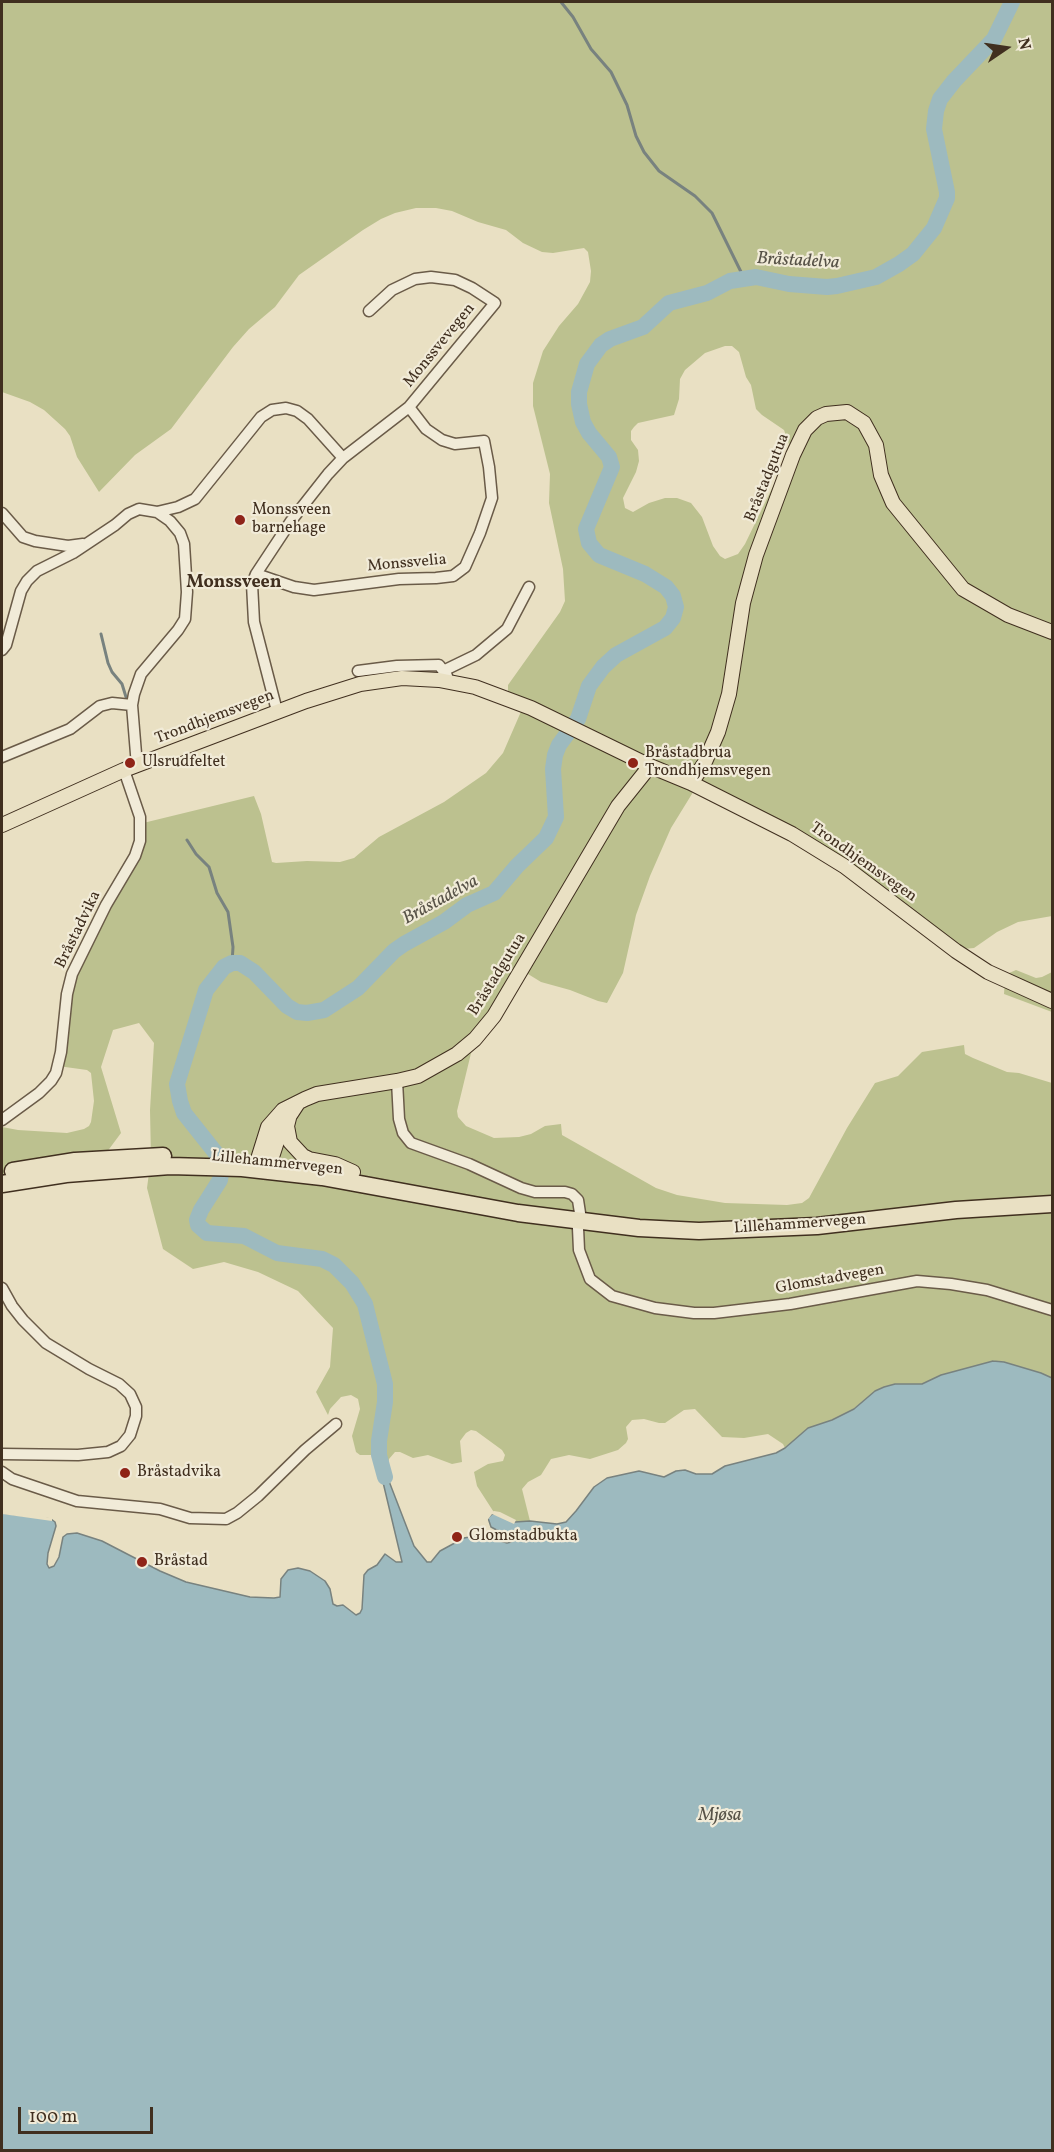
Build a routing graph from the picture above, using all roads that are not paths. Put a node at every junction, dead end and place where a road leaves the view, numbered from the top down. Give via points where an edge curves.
1 (369, 310) dead end
2 (409, 407) junction
3 (484, 441) joint
4 (343, 459) junction
5 (157, 512) junction
6 (2, 513) edge
7 (86, 544) junction
8 (256, 574) junction
9 (529, 587) dead end
10 (1053, 632) edge
11 (2, 650) edge
12 (358, 671) dead end
13 (447, 676) junction
14 (132, 705) junction
15 (277, 711) junction
16 (2, 757) edge
17 (650, 766) junction
18 (131, 768) junction
19 (691, 783) junction
20 (2, 825) edge
21 (1053, 1001) edge
22 (397, 1081) junction
23 (298, 1102) junction
24 (288, 1118) junction
25 (2, 1120) edge
26 (170, 1161) junction
27 (256, 1163) junction
28 (353, 1172) junction
29 (2, 1173) edge
30 (2, 1184) edge
31 (1053, 1204) edge
32 (580, 1213) dead end
33 (548, 1216) junction
34 (578, 1228) dead end
35 (2, 1288) edge
36 (1053, 1310) edge
37 (336, 1424) dead end
38 (2, 1455) edge
39 (2, 1472) edge

1 - 2 street, Monssvevegen via 392,290 415,279 431,277 455,280 495,303
2 - 3 street, Monssvevegen via 426,429 442,440 455,444
2 - 4 street, Monssvevegen
3 - 8 street, Monssvelia via 492,498 465,567 453,576 314,590
4 - 5 street via 308,418 286,408 272,410 261,417 195,499
4 - 8 street, Monssvevegen via 291,521
5 - 7 street via 139,509
5 - 14 street via 170,521 184,544 185,619 141,674
6 - 7 street via 23,537 68,546
7 - 11 street via 27,581
8 - 15 street, Monssvevegen via 252,584 254,622
9 - 13 street via 507,629
10 - 19 main road, Bråstadgutua via 1008,615 963,589 893,503 880,475 876,445 864,423 847,412 826,414 804,430 759,544 743,603 729,694 718,732
12 - 13 street, Trondhjemsvegen via 439,665
13 - 15 main road, Trondhjemsvegen via 360,684
13 - 17 main road, Trondhjemsvegen via 531,708
14 - 16 street via 100,706 70,729
14 - 18 street, Bråstadvika
15 - 18 main road, Trondhjemsvegen
17 - 19 main road, Trondhjemsvegen
17 - 22 main road, Bråstadgutua via 612,815 494,1016 457,1054 418,1076
18 - 20 main road, Trondhjemsvegen
18 - 25 street, Bråstadvika via 140,817 138,849 72,974 56,1073 39,1092
19 - 21 main road, Trondhjemsvegen via 815,847 988,972
22 - 23 main road, Bråstadgutua via 325,1092
22 - 32 street via 399,1119 411,1143 521,1188 572,1194 578,1200
23 - 24 main road
23 - 27 main road, Bråstadgutua via 283,1110 268,1127
24 - 27 main road
24 - 28 main road via 290,1142 303,1156
26 - 27 highway, Lillehammervegen
26 - 29 highway, Lillehammervegen via 85,1160
26 - 30 highway, Lillehammervegen
27 - 28 highway, Lillehammervegen
27 - 33 highway, Lillehammervegen
28 - 33 highway, Lillehammervegen via 518,1206
31 - 33 highway, Lillehammervegen via 739,1230 661,1230
34 - 36 street, Glomstadvegen via 579,1250 590,1279 612,1296 656,1308 714,1313 917,1281 987,1290
35 - 38 street via 23,1320 46,1342 119,1384 136,1407 130,1435 121,1446 108,1452
37 - 39 street via 251,1502 226,1519 190,1518 160,1509 84,1502 12,1479

